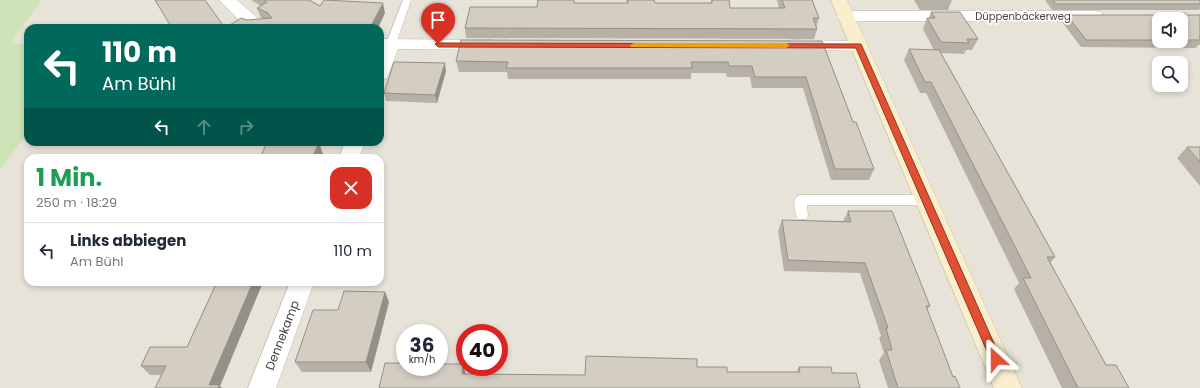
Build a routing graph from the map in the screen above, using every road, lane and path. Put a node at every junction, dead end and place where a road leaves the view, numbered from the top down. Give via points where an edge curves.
1 (227, 0) edge
2 (407, 0) edge
3 (842, 8) edge
4 (1112, 16) edge
5 (256, 24) edge
6 (386, 44) edge
7 (509, 45) edge
8 (776, 45) edge
9 (858, 46) junction
10 (384, 54) edge
11 (926, 200) junction
12 (802, 216) dead end
13 (300, 286) edge
14 (262, 388) edge
15 (1008, 388) edge

1 - 5 street
2 - 6 lane
3 - 4 street, Düppenbäckerweg
3 - 9 street
6 - 7 street
6 - 10 street
8 - 9 street
9 - 11 street
11 - 12 lane via 800,200
11 - 15 street
13 - 14 street, Dennekamp

